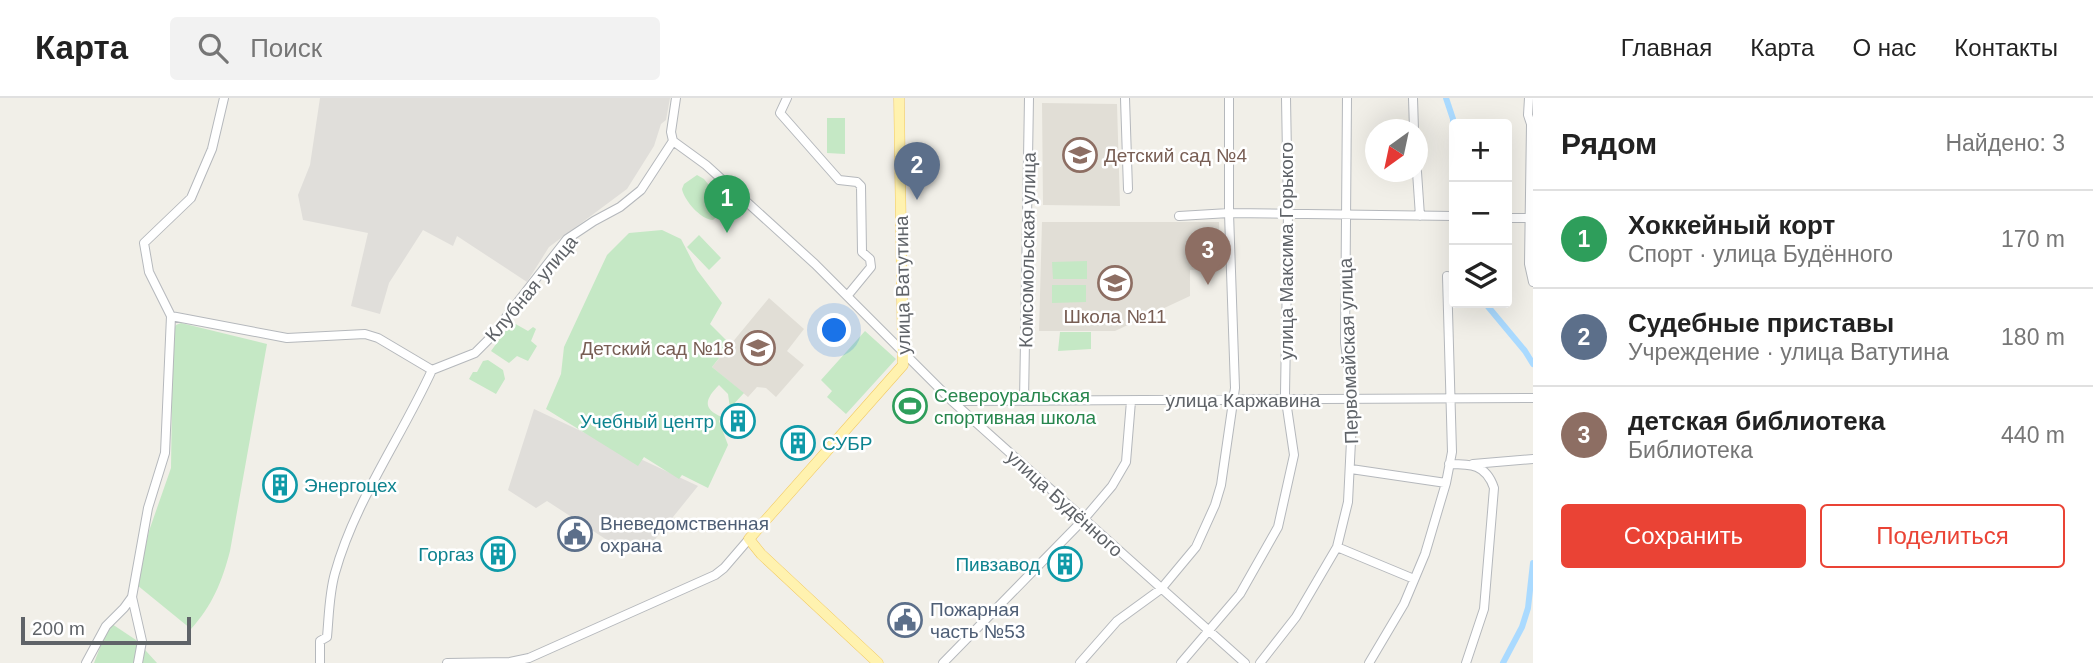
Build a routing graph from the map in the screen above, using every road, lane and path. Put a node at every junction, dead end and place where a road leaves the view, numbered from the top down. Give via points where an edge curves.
1 (223, 98) edge
2 (676, 98) edge
3 (787, 98) edge
4 (899, 98) edge
5 (1029, 98) edge
6 (1125, 98) edge
7 (1229, 98) edge
8 (1286, 98) edge
9 (1347, 98) edge
10 (1413, 98) edge
11 (1529, 98) edge
12 (1414, 119) edge
13 (673, 141) junction
14 (1418, 182) edge
15 (1128, 189) dead end
16 (1229, 213) junction
17 (1288, 213) junction
18 (1345, 215) junction
19 (1179, 216) dead end
20 (1422, 216) junction
21 (1449, 216) edge
22 (1512, 218) edge
23 (1529, 218) junction
24 (1447, 276) dead end
25 (1533, 282) edge
26 (848, 295) junction
27 (171, 316) junction
28 (904, 353) junction
29 (432, 370) junction
30 (1533, 398) edge
31 (1450, 399) junction
32 (1234, 400) junction
33 (1288, 400) junction
34 (1353, 400) junction
35 (952, 401) junction
36 (1024, 401) junction
37 (1131, 401) junction
38 (1533, 459) edge
39 (1450, 464) junction
40 (1473, 464) junction
41 (1351, 469) junction
42 (1446, 483) junction
43 (1084, 519) junction
44 (749, 539) junction
45 (1337, 547) junction
46 (1414, 579) junction
47 (1161, 589) junction
48 (132, 597) junction
49 (1209, 631) junction
50 (86, 663) edge
51 (138, 663) edge
52 (320, 663) edge
53 (447, 663) edge
54 (878, 663) edge
55 (943, 663) edge
56 (1080, 663) edge
57 (1181, 663) edge
58 (1245, 663) edge
59 (1260, 663) edge
60 (1369, 663) edge
61 (1466, 663) edge

1 - 27 street via 212,149 191,198 144,243 149,272
2 - 13 street
3 - 26 street via 780,113 839,180 860,186 862,252 871,267
4 - 28 main road, улица Ватутина
5 - 36 street, Комсомольская улица
6 - 15 street
7 - 16 street
8 - 17 street, улица Максима Горького
9 - 18 street, Первомайская улица
10 - 12 street
11 - 23 street
13 - 26 street, улица Будённого via 706,165
13 - 29 street, Клубная улица via 640,190 567,239 475,353
14 - 20 street
16 - 17 street
16 - 19 street
16 - 32 street
17 - 18 street
17 - 33 street, улица Максима Горького
18 - 20 street
18 - 34 street, Первомайская улица via 1345,343
20 - 21 street
22 - 23 street
23 - 25 street
24 - 31 street
26 - 28 street, улица Будённого
27 - 29 street via 287,338 365,334
27 - 48 street via 165,453 148,508
28 - 35 street, улица Будённого
28 - 44 main road, улица Ватутина via 903,365
29 - 52 street via 384,459 335,573 327,637 320,641
30 - 31 street, улица Каржавина
31 - 34 street, улица Каржавина
31 - 39 street
32 - 33 street, улица Каржавина
32 - 37 street, улица Каржавина
32 - 47 street via 1215,505 1196,547
33 - 34 street, улица Каржавина
33 - 49 street, улица Максима Горького via 1294,455 1278,527 1240,594
34 - 41 street, Первомайская улица
35 - 36 street, улица Каржавина
35 - 43 street, улица Будённого
36 - 37 street, улица Каржавина
37 - 43 street via 1126,461
38 - 40 street
39 - 40 street
39 - 42 street
40 - 61 street via 1490,477 1493,488 1484,609
41 - 42 street
41 - 45 street, Первомайская улица
42 - 46 street
43 - 47 street, улица Будённого
43 - 55 street
44 - 53 street via 715,575 529,658
44 - 54 main road
45 - 46 street
45 - 59 street, Первомайская улица via 1296,617
46 - 60 street
47 - 49 street, улица Будённого
47 - 56 street via 1117,621
48 - 50 street via 107,626
48 - 51 street via 142,641
49 - 57 street, улица Максима Горького
49 - 58 street, улица Будённого

